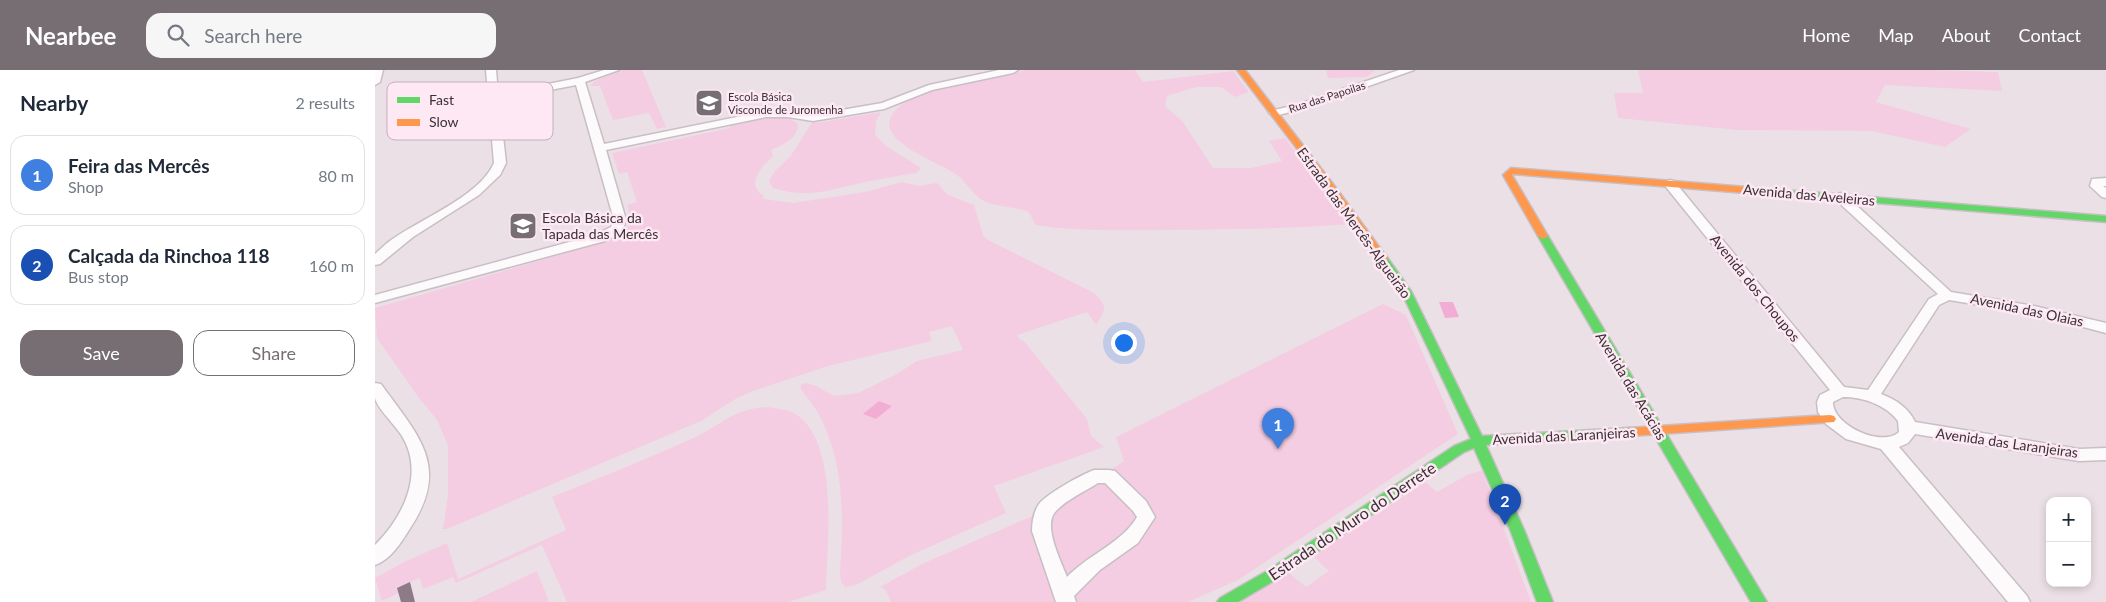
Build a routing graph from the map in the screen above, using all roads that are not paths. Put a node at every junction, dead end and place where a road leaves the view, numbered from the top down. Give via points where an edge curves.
1 (614, 70) edge
2 (1013, 70) edge
3 (1241, 70) edge
4 (1409, 70) edge
5 (580, 81) junction
6 (553, 86) edge
7 (1274, 113) junction
8 (497, 140) edge
9 (599, 148) junction
10 (1511, 171) joint
11 (2106, 182) edge
12 (1670, 184) junction
13 (2106, 194) edge
14 (1840, 197) junction
15 (2106, 219) edge
16 (375, 261) edge
17 (1947, 295) junction
18 (375, 298) edge
19 (2106, 328) edge
20 (375, 388) edge
21 (1840, 392) junction
22 (1872, 396) junction
23 (1830, 419) junction
24 (1909, 427) junction
25 (1658, 430) junction
26 (1478, 441) junction
27 (1886, 443) junction
28 (2106, 454) edge
29 (375, 557) edge
30 (1065, 598) edge
31 (1225, 602) edge
32 (1545, 602) edge
33 (1759, 602) edge
34 (2020, 602) edge

1 - 5 street
2 - 9 street via 929,88 889,106 813,118 766,114
3 - 7 street, Estrada das Mercês-Algueirão
4 - 7 street, Rua das Papoilas
5 - 6 street
5 - 9 street
7 - 26 street, Estrada das Mercês-Algueirão via 1402,285
8 - 16 street via 501,162 496,174 474,194 408,234
9 - 18 street via 620,220 612,232 601,238
10 - 12 street, Avenida das Aveleiras
10 - 25 street, Avenida das Acácias via 1507,175
11 - 13 street via 2096,182 2096,186
12 - 14 street, Avenida das Aveleiras
12 - 21 street, Avenida dos Choupos
14 - 15 street, Avenida das Aveleiras
14 - 17 street
17 - 19 street, Avenida das Olaias via 2034,310
17 - 22 street via 1934,302
20 - 29 street via 415,444 420,468 411,513 403,527
21 - 22 street
21 - 23 street via 1827,399 1824,405
22 - 24 street via 1897,410
23 - 25 street, Avenida das Laranjeiras
23 - 27 street via 1843,430 1861,438
24 - 27 street via 1903,438
24 - 28 street, Avenida das Laranjeiras via 2079,455
25 - 26 street, Avenida das Laranjeiras
25 - 33 street, Avenida das Acácias
26 - 31 street, Estrada do Muro do Derrete via 1459,449 1272,575
26 - 32 street, Estrada das Mercês-Algueirão
27 - 34 street
30 - 30 street via 1041,531 1042,520 1046,509 1054,502 1094,477 1109,476 1146,516 1139,531 1092,566

